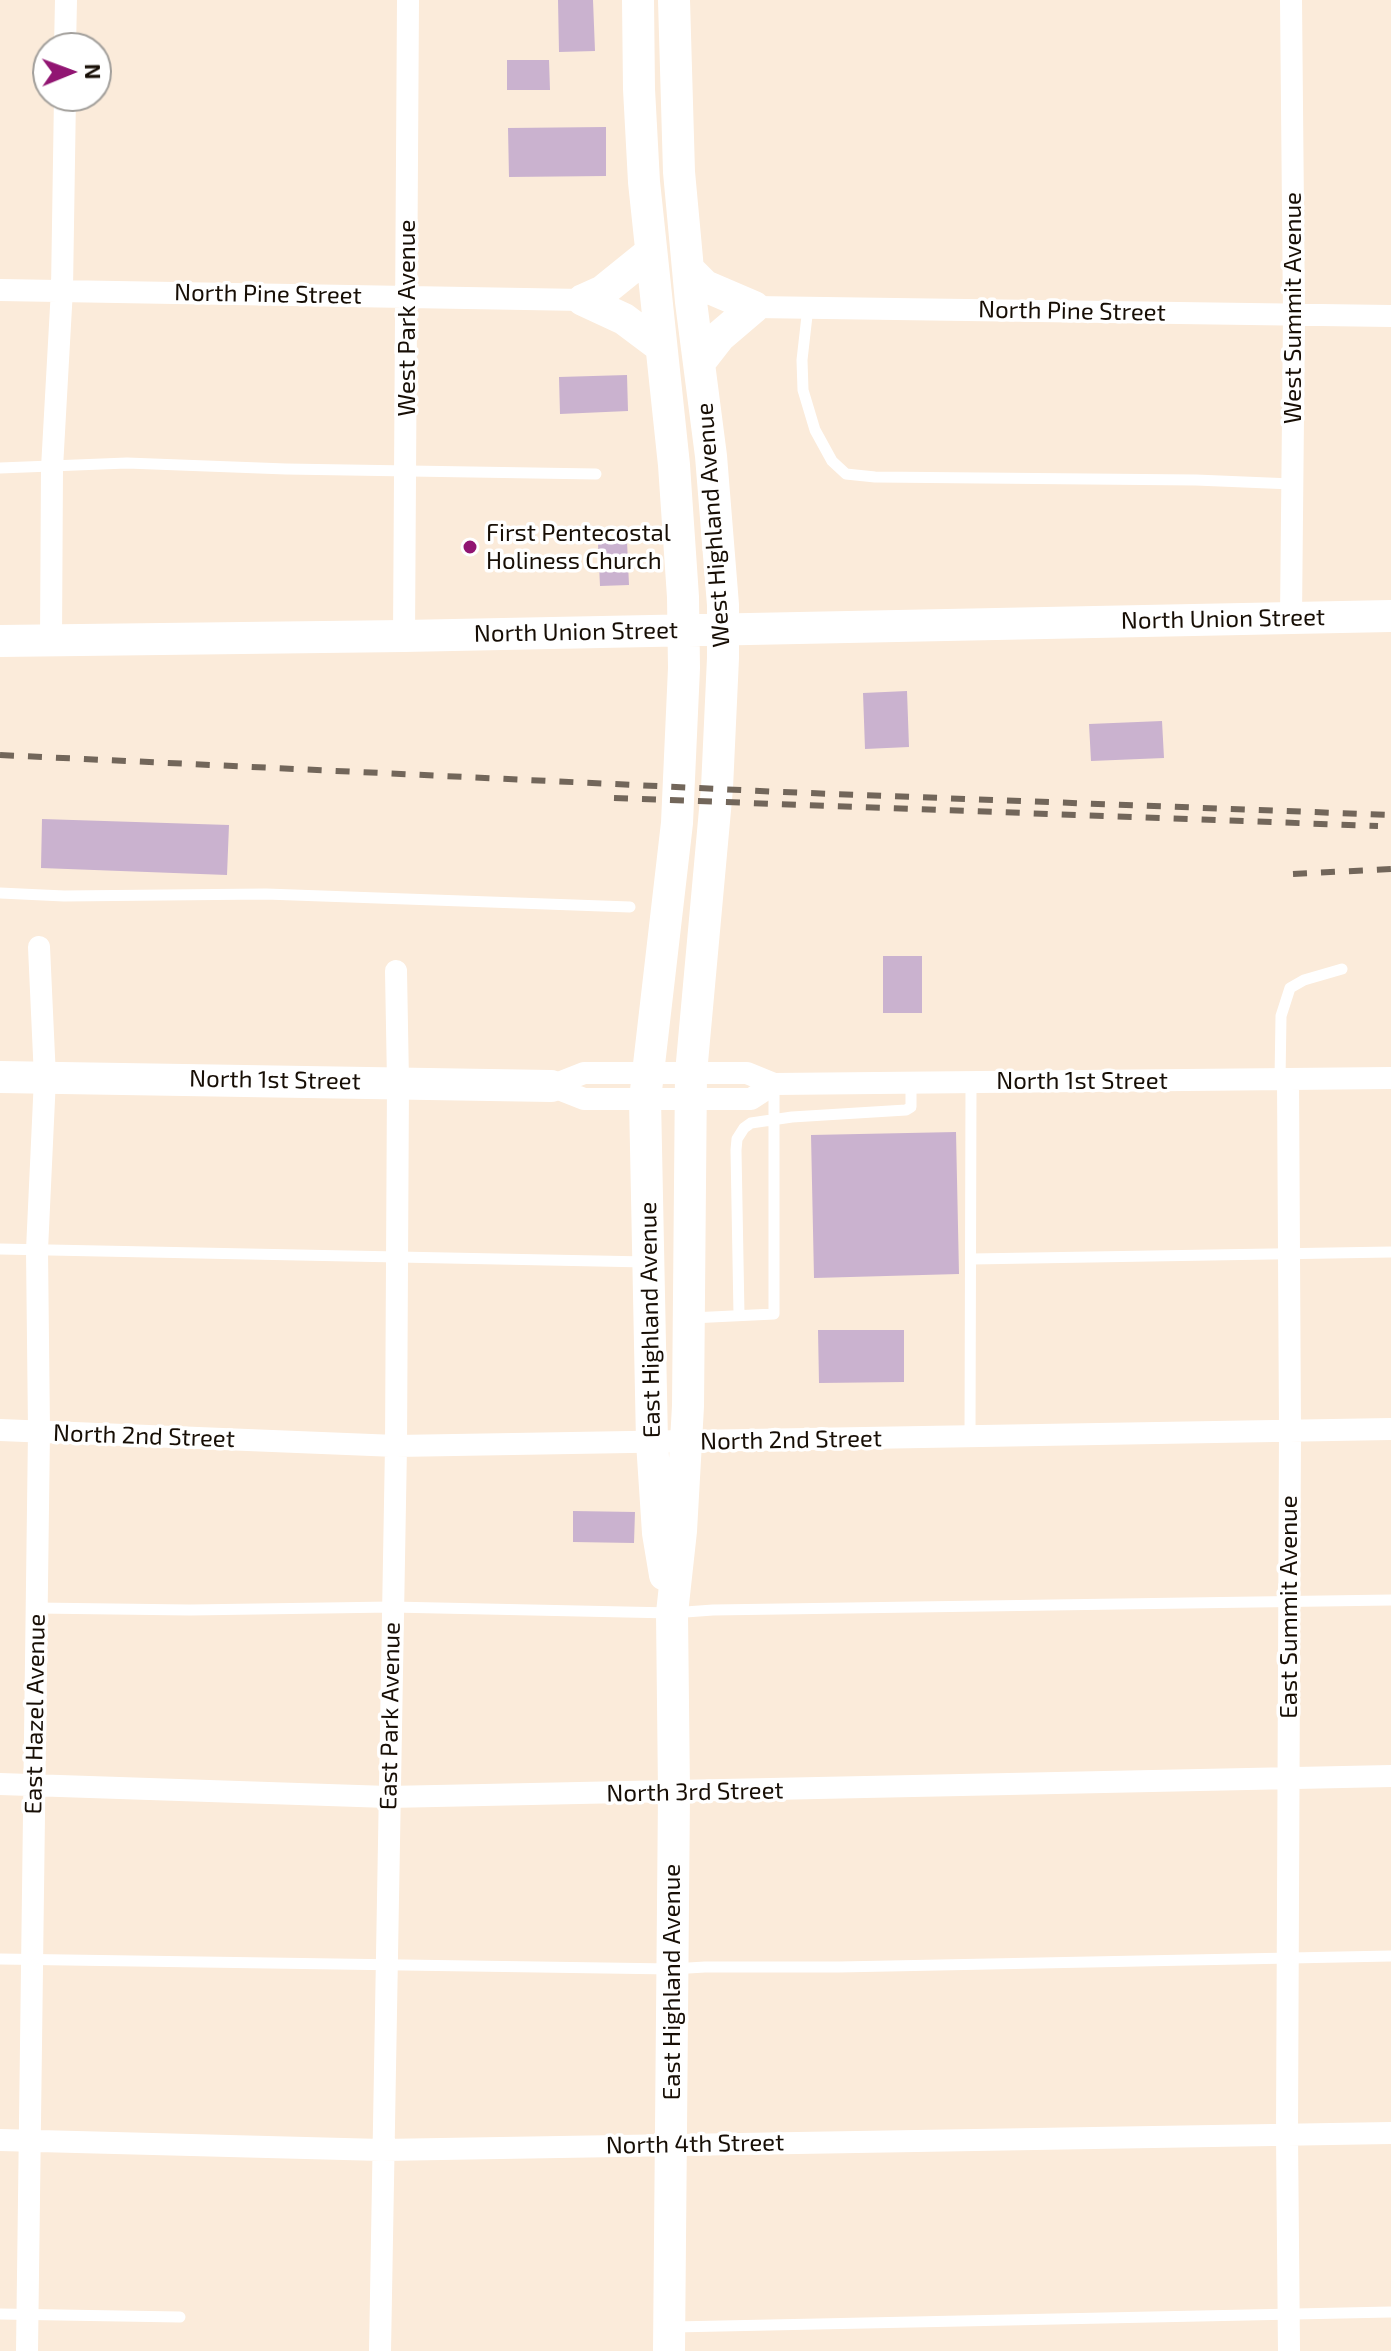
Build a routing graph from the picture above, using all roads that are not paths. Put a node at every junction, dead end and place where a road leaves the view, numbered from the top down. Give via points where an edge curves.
1 (66, 0) edge
2 (408, 0) edge
3 (638, 0) edge
4 (674, 0) edge
5 (1291, 0) edge
6 (65, 32) edge
7 (65, 112) edge
8 (650, 253) junction
9 (688, 269) junction
10 (62, 289) junction
11 (0, 290) edge
12 (407, 298) junction
13 (583, 300) junction
14 (808, 306) junction
15 (754, 307) junction
16 (1294, 316) junction
17 (1391, 316) edge
18 (660, 346) junction
19 (699, 363) junction
20 (0, 468) edge
21 (52, 468) junction
22 (406, 470) junction
23 (596, 474) dead end
24 (1292, 484) junction
25 (1391, 616) edge
26 (1291, 617) junction
27 (404, 636) junction
28 (51, 640) junction
29 (0, 641) edge
30 (0, 893) edge
31 (630, 907) dead end
32 (39, 947) dead end
33 (1342, 969) dead end
34 (396, 971) dead end
35 (0, 1077) edge
36 (45, 1078) junction
37 (1391, 1078) edge
38 (1284, 1080) junction
39 (398, 1082) junction
40 (971, 1082) junction
41 (911, 1083) junction
42 (774, 1084) junction
43 (551, 1086) joint
44 (647, 1086) junction
45 (691, 1086) junction
46 (774, 1120) junction
47 (0, 1249) edge
48 (37, 1250) junction
49 (1391, 1252) edge
50 (1289, 1253) junction
51 (397, 1257) junction
52 (972, 1259) junction
53 (648, 1262) junction
54 (739, 1315) junction
55 (690, 1318) junction
56 (1391, 1429) edge
57 (0, 1430) edge
58 (1290, 1430) junction
59 (39, 1431) junction
60 (970, 1436) junction
61 (652, 1442) junction
62 (687, 1442) junction
63 (396, 1446) junction
64 (1391, 1600) edge
65 (1289, 1601) junction
66 (392, 1607) junction
67 (37, 1608) junction
68 (672, 1613) junction
69 (1391, 1776) edge
70 (1289, 1777) junction
71 (0, 1784) edge
72 (34, 1784) junction
73 (674, 1793) junction
74 (388, 1797) junction
75 (1391, 1956) edge
76 (1288, 1957) junction
77 (0, 1959) edge
78 (32, 1960) junction
79 (385, 1966) junction
80 (672, 1969) junction
81 (1391, 2133) edge
82 (1287, 2134) junction
83 (0, 2140) edge
84 (30, 2141) junction
85 (671, 2144) junction
86 (382, 2150) junction
87 (1391, 2312) edge
88 (0, 2314) edge
89 (1289, 2314) junction
90 (27, 2315) junction
91 (180, 2317) dead end
92 (669, 2339) edge
93 (27, 2351) edge
94 (380, 2351) edge
95 (1289, 2351) edge

1 - 6 street
2 - 12 street, West Park Avenue
3 - 8 main road, West Highland Avenue
4 - 9 main road, West Highland Avenue
5 - 16 street, West Summit Avenue
7 - 10 street
8 - 13 main road via 603,291
8 - 18 main road, West Highland Avenue
9 - 15 main road via 705,286
9 - 19 main road, West Highland Avenue
10 - 11 street, North Pine Street
10 - 12 street, North Pine Street
10 - 21 street
12 - 13 street, North Pine Street
12 - 22 street, West Park Avenue
13 - 18 main road via 624,319
14 - 15 street, North Pine Street
14 - 16 street, North Pine Street
14 - 24 lane via 803,390 815,430 846,474
15 - 19 main road
16 - 17 street, North Pine Street
16 - 24 street, West Summit Avenue
18 - 44 main road, West Highland Avenue via 681,536 684,668 677,823
19 - 45 main road, West Highland Avenue via 718,531 723,658
20 - 21 lane
21 - 22 lane via 127,463
21 - 28 street
22 - 23 lane
22 - 27 street, West Park Avenue
24 - 26 street, West Summit Avenue
25 - 26 main road, North Union Street
26 - 27 main road, North Union Street
27 - 28 main road, North Union Street
28 - 29 main road, North Union Street
30 - 31 lane via 266,894
32 - 36 street, East Hazel Avenue
33 - 38 lane via 1290,988 1281,1016
34 - 39 street
35 - 36 main road, North 1st Street
36 - 39 main road, North 1st Street
36 - 48 street, East Hazel Avenue
37 - 38 street, North 1st Street
38 - 40 street, North 1st Street
38 - 50 street, East Summit Avenue
39 - 43 main road, North 1st Street
39 - 51 street, East Park Avenue
40 - 41 street, North 1st Street
40 - 52 lane
41 - 42 street, North 1st Street
41 - 46 lane via 911,1107 906,1110
42 - 45 street, North 1st Street via 751,1099
42 - 46 lane
43 - 44 street, North 1st Street via 584,1073
44 - 45 street, North 1st Street
44 - 53 main road, East Highland Avenue
45 - 55 main road, East Highland Avenue
46 - 54 lane via 751,1123 737,1139
46 - 54 lane via 774,1314
47 - 48 lane
48 - 51 lane
48 - 59 street, East Hazel Avenue
49 - 50 lane
50 - 52 lane
50 - 58 street, East Summit Avenue
51 - 53 lane
51 - 63 street, East Park Avenue
52 - 60 lane
53 - 61 main road, East Highland Avenue
54 - 55 lane
55 - 62 main road, East Highland Avenue
56 - 58 street, North 2nd Street
57 - 59 street, North 2nd Street
58 - 60 street, North 2nd Street
58 - 65 street, East Summit Avenue
59 - 63 street, North 2nd Street
59 - 67 street, East Hazel Avenue
60 - 62 street, North 2nd Street
61 - 62 street, North 2nd Street
61 - 63 street, North 2nd Street
61 - 68 main road, East Highland Avenue via 658,1533
62 - 68 main road, East Highland Avenue
63 - 66 street, East Park Avenue
64 - 65 lane
65 - 68 lane
65 - 70 street, East Summit Avenue
66 - 67 lane
66 - 68 lane
66 - 74 street, East Park Avenue
67 - 72 street, East Hazel Avenue
68 - 73 main road, East Highland Avenue
69 - 70 street, North 3rd Street
70 - 73 street, North 3rd Street
70 - 76 street, East Summit Avenue
71 - 72 street, North 3rd Street
72 - 74 street, North 3rd Street
72 - 78 street, East Hazel Avenue
73 - 74 street, North 3rd Street
73 - 80 main road, East Highland Avenue
74 - 79 street, East Park Avenue
75 - 76 lane
76 - 80 lane
76 - 82 street, East Summit Avenue
77 - 78 lane
78 - 79 lane
78 - 84 street, East Hazel Avenue
79 - 80 lane
79 - 86 street, East Park Avenue
80 - 85 main road, East Highland Avenue
81 - 82 street, North 4th Street
82 - 85 street, North 4th Street
82 - 89 street, East Summit Avenue
83 - 84 street, North 4th Street
84 - 86 street, North 4th Street
84 - 90 street, East Hazel Avenue
85 - 86 street, North 4th Street
85 - 92 main road, East Highland Avenue
86 - 94 street, East Park Avenue
87 - 89 lane
88 - 90 lane
89 - 92 lane
89 - 95 street, East Summit Avenue
90 - 91 lane
90 - 93 street, East Hazel Avenue

